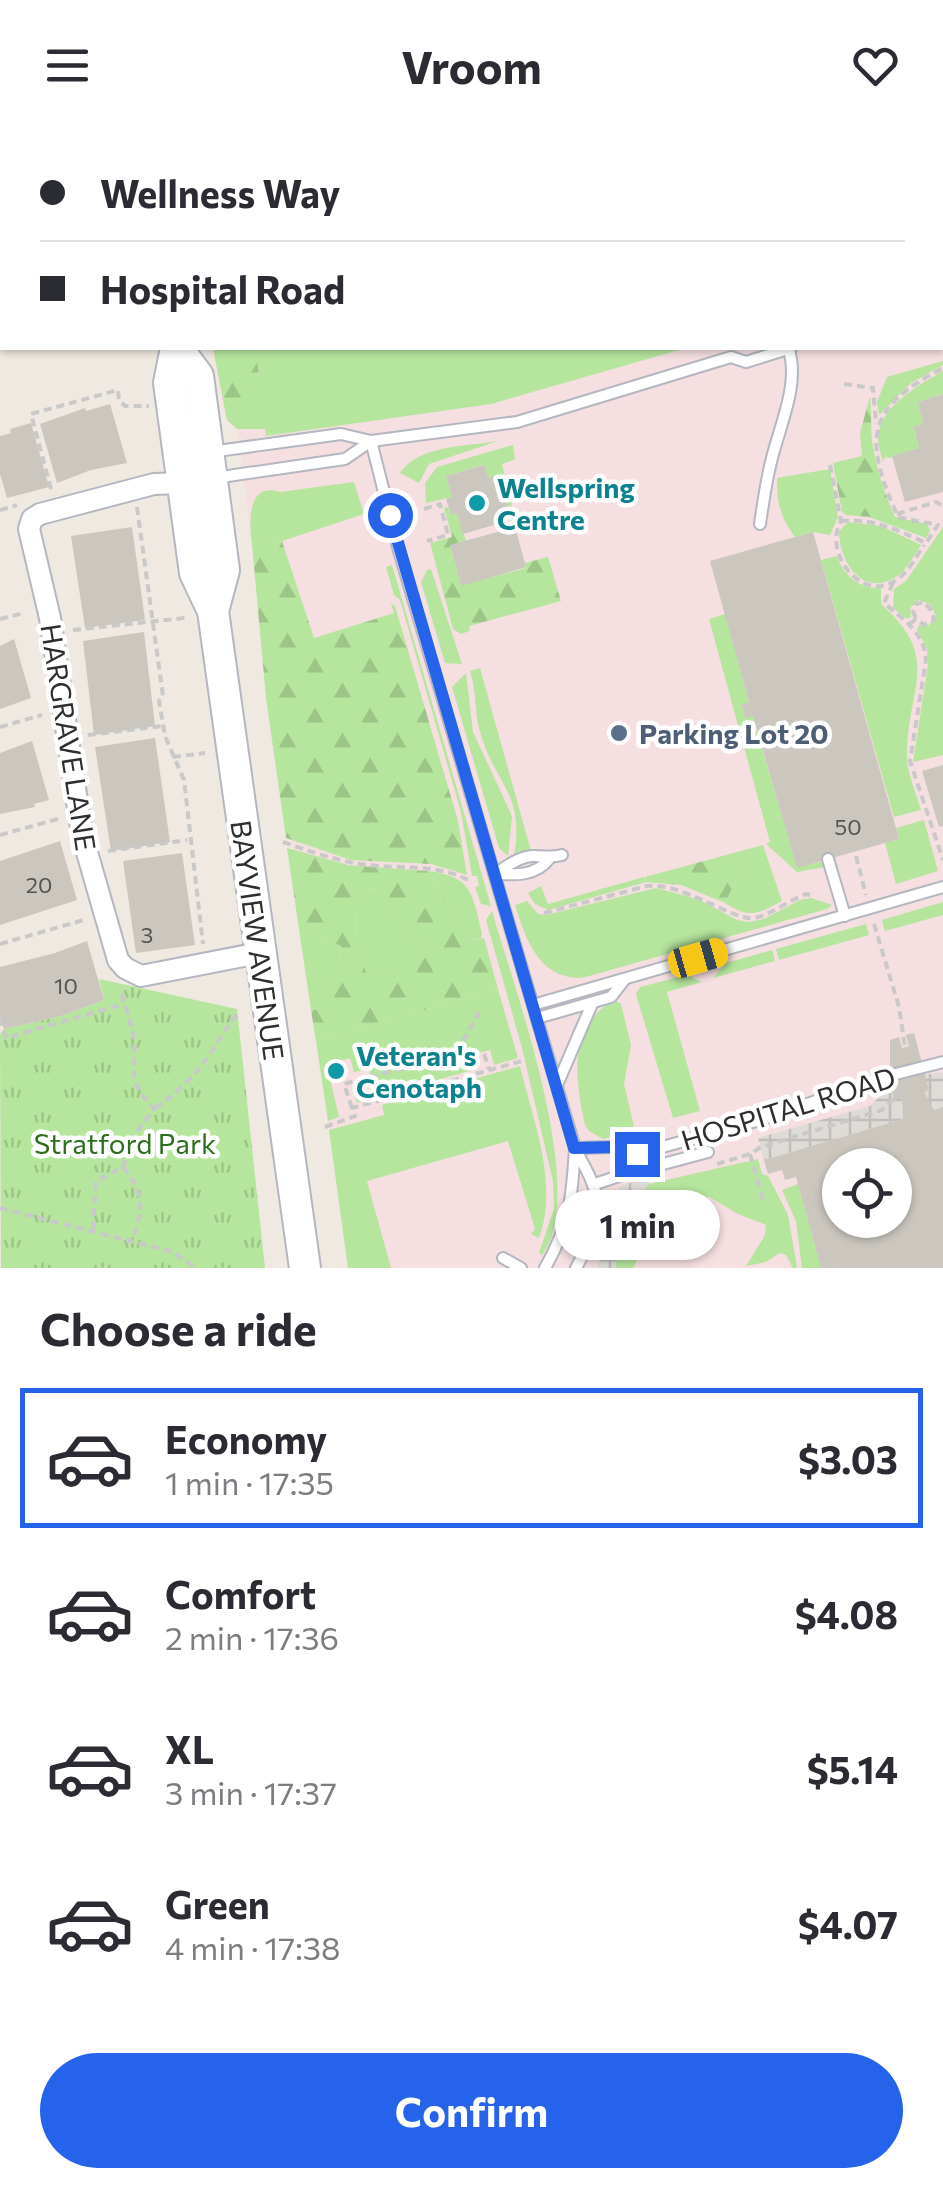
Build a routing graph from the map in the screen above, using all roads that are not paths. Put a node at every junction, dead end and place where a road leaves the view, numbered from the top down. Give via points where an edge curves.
1 (177, 350) edge
2 (783, 350) edge
3 (790, 350) edge
4 (735, 352) edge
5 (370, 441) junction
6 (195, 467) junction
7 (760, 524) dead end
8 (562, 855) dead end
9 (828, 859) dead end
10 (495, 874) junction
11 (943, 888) edge
12 (845, 916) junction
13 (259, 953) junction
14 (626, 978) junction
15 (592, 1004) junction
16 (533, 1005) junction
17 (537, 1018) junction
18 (943, 1062) edge
19 (556, 1086) junction
20 (574, 1148) junction
21 (708, 1152) dead end
22 (637, 1154) junction
23 (622, 1175) junction
24 (595, 1184) junction
25 (305, 1268) edge
26 (505, 1268) edge
27 (521, 1268) edge
28 (545, 1268) edge
29 (576, 1268) edge

1 - 6 main road, BAYVIEW AVENUE via 169,383
2 - 4 lane via 746,362
3 - 7 lane via 791,384
4 - 5 lane via 517,422
5 - 6 lane via 341,434
5 - 6 lane via 345,459
5 - 10 lane
6 - 13 main road, BAYVIEW AVENUE via 224,570 199,615
6 - 13 street, HARGRAVE LANE via 40,514 29,530 50,618 84,846 118,960 141,976
8 - 10 lane via 538,870
9 - 12 lane
10 - 16 lane
11 - 12 lane
12 - 14 lane
13 - 25 main road, BAYVIEW AVENUE
14 - 15 lane via 611,998
14 - 16 lane
15 - 17 lane
15 - 19 lane
16 - 17 lane
17 - 19 lane
18 - 22 lane, HOSPITAL ROAD
19 - 20 lane
20 - 22 lane, HOSPITAL ROAD
20 - 24 lane
20 - 28 lane via 564,1234
21 - 23 lane
22 - 23 lane
23 - 24 lane
24 - 29 lane via 599,1214
26 - 27 lane via 502,1258

